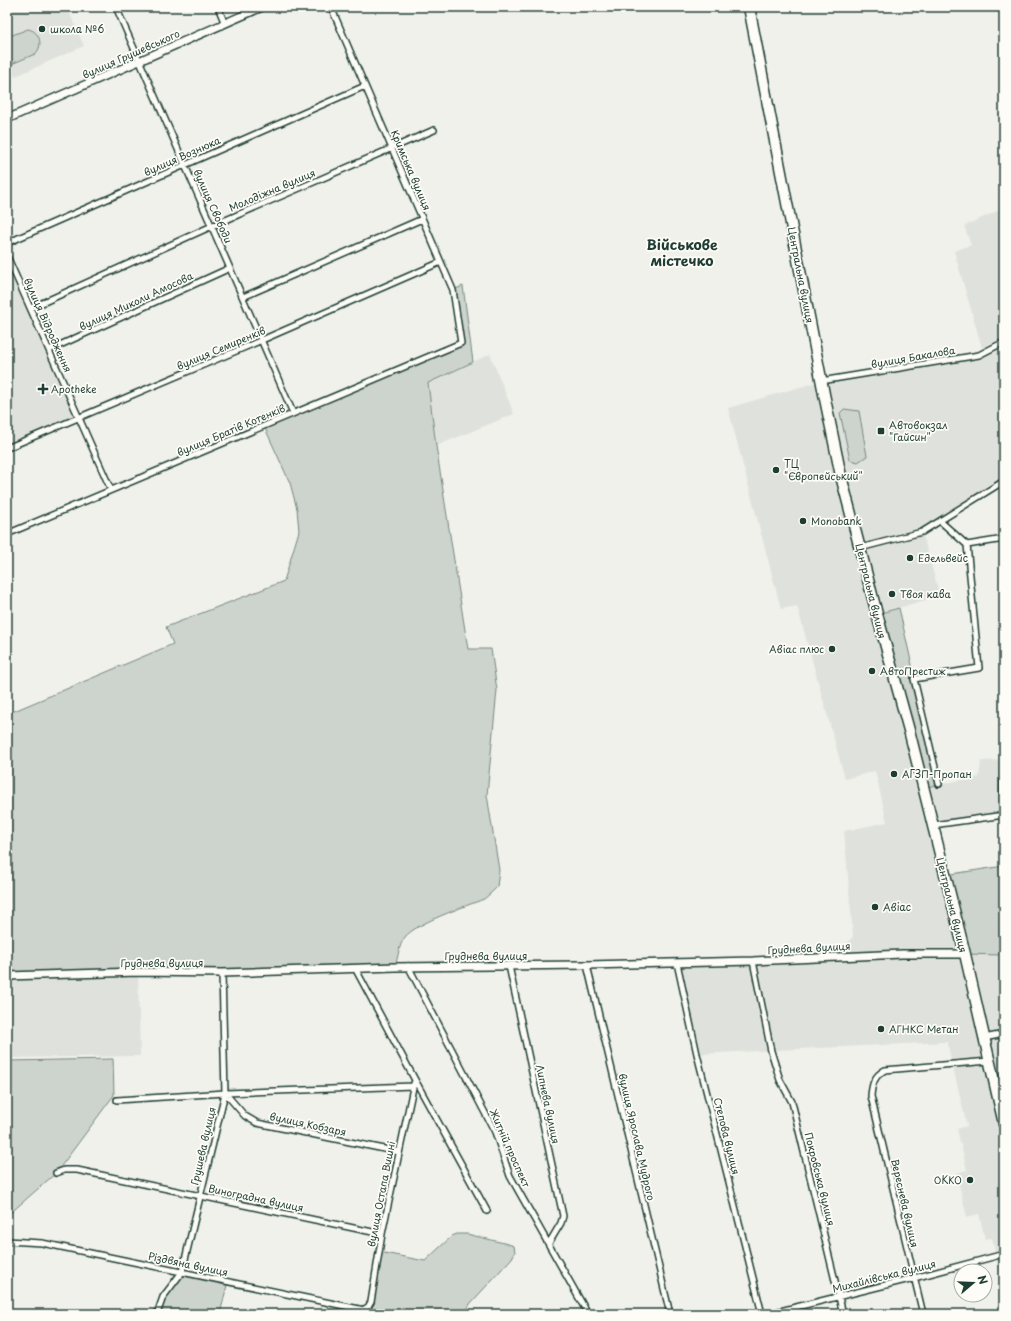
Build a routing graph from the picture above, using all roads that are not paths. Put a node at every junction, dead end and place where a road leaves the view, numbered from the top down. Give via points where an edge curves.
1 (116, 7) edge
2 (218, 7) edge
3 (262, 7) edge
4 (331, 7) edge
5 (749, 7) edge
6 (225, 24) junction
7 (140, 61) junction
8 (365, 86) junction
9 (7, 119) edge
10 (434, 130) dead end
11 (392, 148) junction
12 (184, 165) junction
13 (422, 218) junction
14 (212, 226) junction
15 (7, 243) edge
16 (7, 256) edge
17 (441, 262) junction
18 (230, 268) junction
19 (243, 298) junction
20 (31, 308) junction
21 (262, 340) junction
22 (1004, 342) edge
23 (461, 343) joint
24 (49, 350) junction
25 (821, 381) junction
26 (293, 413) junction
27 (80, 418) junction
28 (7, 448) edge
29 (1004, 481) edge
30 (112, 490) junction
31 (940, 521) junction
32 (7, 534) edge
33 (1004, 539) edge
34 (967, 545) junction
35 (1004, 545) edge
36 (860, 548) junction
37 (1004, 731) edge
38 (939, 784) dead end
39 (1004, 815) edge
40 (933, 825) junction
41 (965, 954) junction
42 (753, 961) junction
43 (677, 963) junction
44 (587, 965) junction
45 (408, 966) junction
46 (509, 966) junction
47 (355, 968) junction
48 (222, 972) junction
49 (7, 976) edge
50 (1004, 1034) edge
51 (984, 1038) junction
52 (989, 1061) junction
53 (415, 1080) junction
54 (413, 1086) junction
55 (225, 1093) junction
56 (117, 1100) dead end
57 (1002, 1110) edge
58 (1004, 1124) edge
59 (399, 1152) junction
60 (56, 1173) dead end
61 (201, 1195) junction
62 (487, 1211) dead end
63 (382, 1234) junction
64 (7, 1241) edge
65 (548, 1244) junction
66 (1004, 1254) edge
67 (182, 1272) junction
68 (914, 1278) junction
69 (839, 1296) junction
70 (364, 1310) junction
71 (157, 1314) edge
72 (356, 1314) edge
73 (588, 1314) edge
74 (670, 1314) edge
75 (762, 1314) edge
76 (768, 1314) edge
77 (843, 1314) edge
78 (923, 1314) edge

1 - 7 street, вулиця Свободи
2 - 6 street
3 - 6 street, вулиця Грушевського
4 - 8 street, Кримська вулиця
5 - 25 highway, Центральна вулиця
6 - 7 street, вулиця Грушевського
7 - 9 street, вулиця Грушевського
7 - 12 street, вулиця Свободи
8 - 11 street, Кримська вулиця
8 - 12 street, вулиця Вознюка
10 - 11 street, Молодіжна вулиця
11 - 13 street, Кримська вулиця
11 - 14 street, Молодіжна вулиця
12 - 14 street, вулиця Свободи
12 - 15 street, вулиця Вознюка
13 - 17 street, Кримська вулиця
13 - 19 street
14 - 18 street, вулиця Свободи
14 - 20 street, Молодіжна вулиця
16 - 20 street, вулиця Відродження
17 - 21 street, вулиця Семиренків
17 - 23 street, Кримська вулиця via 453,290
18 - 19 street, вулиця Свободи
18 - 24 street, вулиця Миколи Амосова
19 - 21 street, вулиця Свободи
20 - 24 street, вулиця Відродження
21 - 26 street, вулиця Свободи
21 - 27 street, вулиця Семиренків
22 - 25 street, вулиця Бакалова via 979,355
23 - 26 street, вулиця Братів Котенків
24 - 27 street, вулиця Відродження
25 - 36 highway, Центральна вулиця via 841,476
26 - 30 street, вулиця Братів Котенків
27 - 28 street, вулиця Семиренків
27 - 30 street, вулиця Відродження
29 - 31 street
30 - 32 street, вулиця Братів Котенків
31 - 34 street
31 - 36 street via 922,532
33 - 34 street
33 - 35 street
34 - 38 street via 979,668 914,679
36 - 40 highway, Центральна вулиця
37 - 39 street
39 - 40 street
40 - 41 highway, Центральна вулиця
41 - 42 street, Груднева вулиця via 902,954
41 - 51 highway, Центральна вулиця
42 - 43 street, Груднева вулиця
42 - 69 street, Покровська вулиця via 771,1051 780,1080 792,1102
43 - 44 street, Груднева вулиця
43 - 75 street, Степова вулиця
44 - 46 street, Груднева вулиця
44 - 74 street, вулиця Ярослава Мудрого
45 - 46 street, Груднева вулиця
45 - 47 street, Груднева вулиця
45 - 65 street, Житній проспект via 495,1132 510,1176
46 - 65 street, Липнева вулиця via 563,1216
47 - 48 street, Груднева вулиця
47 - 53 street
48 - 49 street, Груднева вулиця
48 - 55 street, Грушева вулиця
50 - 51 street
51 - 52 highway, Центральна вулиця
52 - 57 highway, Центральна вулиця
52 - 68 street, Вереснева вулиця via 885,1070 878,1074 871,1087
53 - 54 street, вулиця Остапа Вишні
53 - 62 street
54 - 55 street
54 - 59 street, вулиця Остапа Вишні
55 - 56 street
55 - 59 street, вулиця Кобзаря via 246,1116 257,1123
55 - 61 street, Грушева вулиця
57 - 58 highway, Центральна вулиця
59 - 63 street, вулиця Остапа Вишні
60 - 61 street, Виноградна вулиця via 77,1170
61 - 63 street, Виноградна вулиця
61 - 67 street, Грушева вулиця
63 - 70 street, вулиця Остапа Вишні via 371,1302
64 - 67 street, Різдвяна вулиця via 42,1243
65 - 73 street, Житній проспект
66 - 68 street, Михайлівська вулиця
67 - 70 street, Різдвяна вулиця
67 - 71 street, Грушева вулиця via 163,1297
68 - 69 street, Михайлівська вулиця
68 - 78 street, Вереснева вулиця
69 - 76 street, Михайлівська вулиця
69 - 77 street, Покровська вулиця
70 - 72 street

